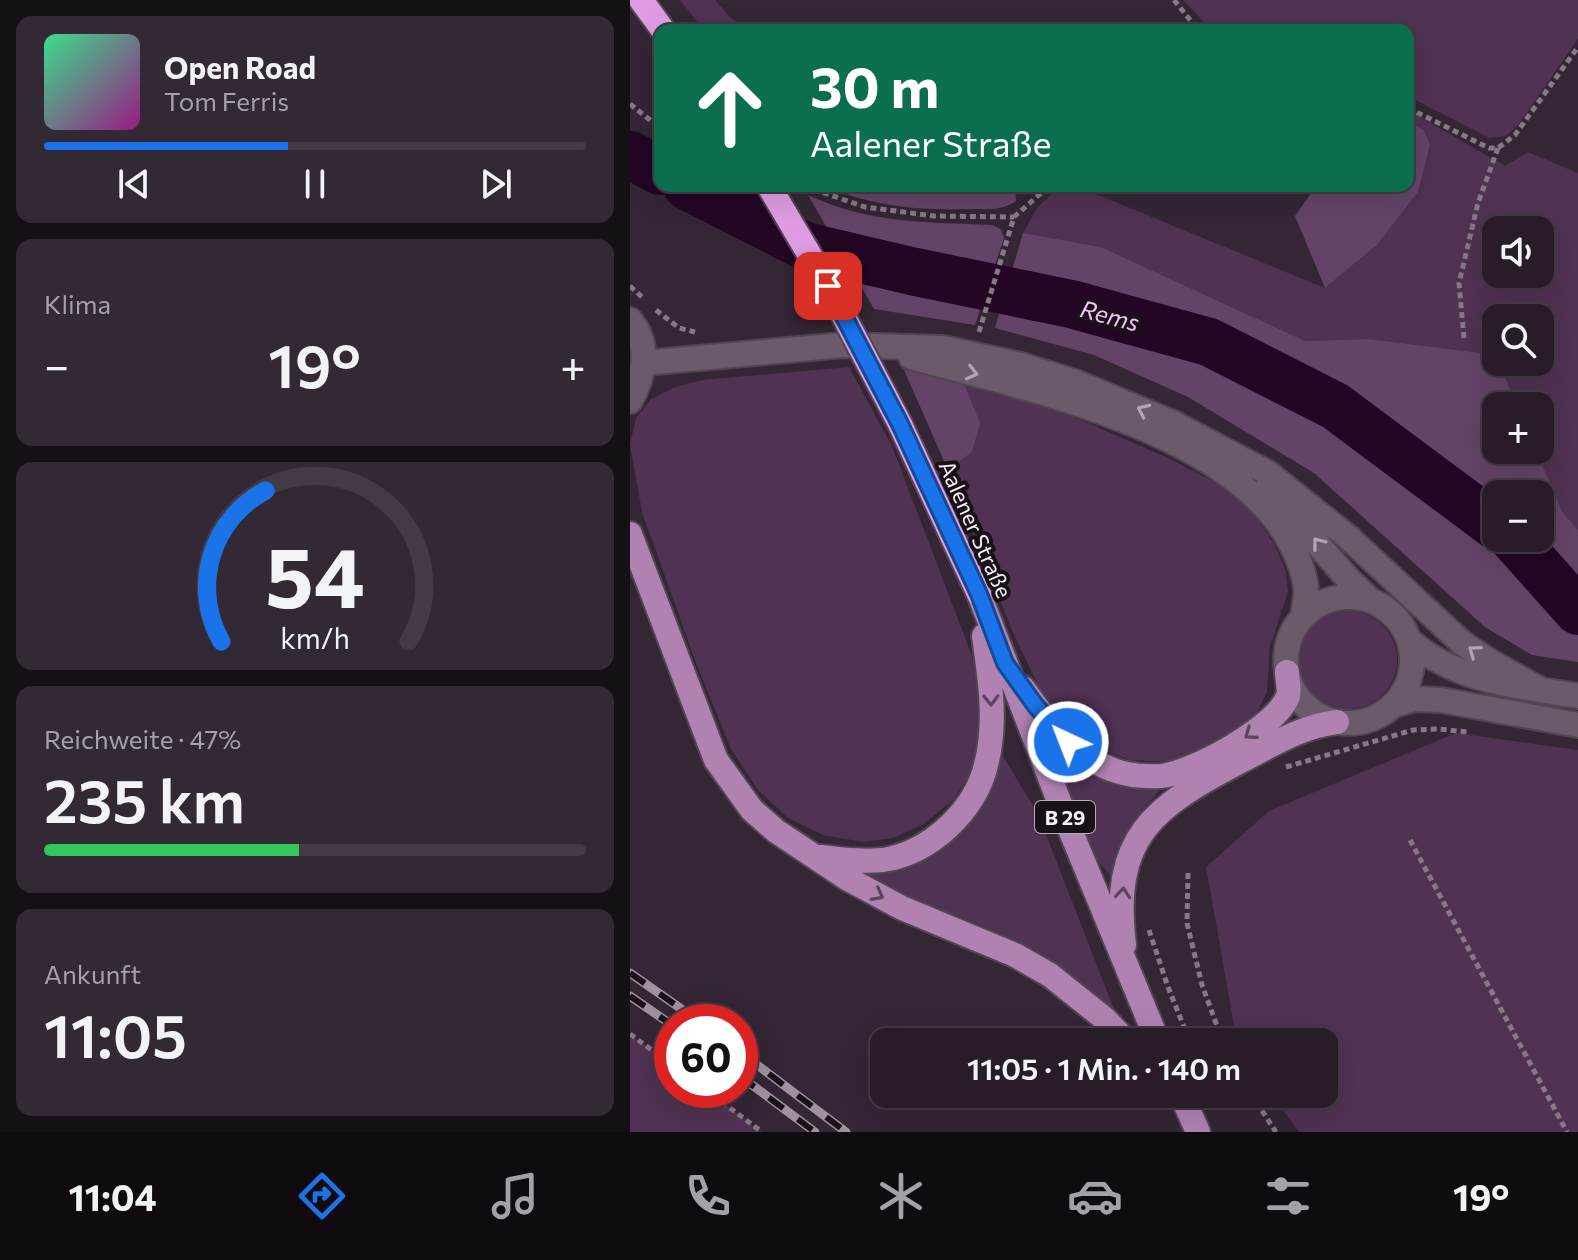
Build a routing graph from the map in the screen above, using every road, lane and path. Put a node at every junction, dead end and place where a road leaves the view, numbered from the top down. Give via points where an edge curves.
1 (641, 0) edge
2 (1174, 0) edge
3 (659, 24) edge
4 (1193, 24) edge
5 (1578, 47) edge
6 (630, 104) edge
7 (1414, 111) edge
8 (654, 123) edge
9 (1498, 148) junction
10 (773, 192) edge
11 (821, 192) edge
12 (1042, 192) edge
13 (1014, 217) junction
14 (630, 320) edge
15 (980, 329) dead end
16 (1464, 338) dead end
17 (870, 346) junction
18 (644, 363) junction
19 (630, 401) edge
20 (1238, 458) junction
21 (630, 534) edge
22 (979, 594) junction
23 (1370, 600) junction
24 (1303, 616) junction
25 (1410, 641) junction
26 (1005, 663) junction
27 (1287, 672) junction
28 (1541, 690) junction
29 (1575, 696) edge
30 (1394, 705) junction
31 (1337, 722) junction
32 (1573, 724) edge
33 (1439, 729) dead end
34 (1284, 768) dead end
35 (1410, 840) dead end
36 (811, 855) junction
37 (1188, 873) dead end
38 (1147, 923) dead end
39 (1127, 971) junction
40 (1112, 1028) edge
41 (1152, 1028) edge
42 (1184, 1028) edge
43 (1218, 1028) edge
44 (630, 1034) edge
45 (654, 1052) edge
46 (730, 1108) edge
47 (1260, 1108) edge
48 (762, 1132) edge
49 (1276, 1132) edge
50 (1567, 1132) edge

1 - 3 highway
2 - 4 path
5 - 9 path via 1515,135
6 - 8 path
7 - 9 path
9 - 16 path via 1459,283
10 - 22 highway, Aalener Straße / B 29, bridge via 900,424
11 - 13 path via 865,207 934,216
12 - 13 path
13 - 15 path
14 - 18 main road via 642,343
17 - 18 main road
20 -> 17 main road via 1127,402 1021,365 943,348
17 -> 24 main road via 1053,395 1210,463 1258,500 1284,532 1302,568
18 - 19 main road
23 -> 20 main road
28 -> 20 main road via 1461,642 1322,514 1268,473
21 - 36 main road via 716,760 752,810
22 - 26 main road, Aalener Straße / B 29
22 -> 36 main road via 992,691 991,731 986,767 972,800 949,827 919,848 885,859
23 - 24 main road via 1330,600
23 - 25 main road via 1394,617
24 - 27 main road via 1289,640
25 - 28 main road via 1448,668
25 - 30 main road via 1411,675
27 -> 26 main road via 1288,696 1250,735 1187,771 1139,776 1112,770 1068,742
26 - 39 main road, Aalener Straße / B 29
27 - 31 main road via 1303,703
28 - 29 main road
30 - 31 main road via 1358,723
30 - 32 main road via 1441,700
39 -> 31 main road via 1121,920 1125,873 1134,843 1153,816 1190,789 1285,738
33 - 34 path via 1413,730
35 - 50 path
36 -> 40 main road via 902,908 1027,962
37 - 43 path via 1187,923
38 - 42 path
39 - 41 main road, Aalener Straße / B 29
44 - 45 path
46 - 48 path
47 - 49 path

